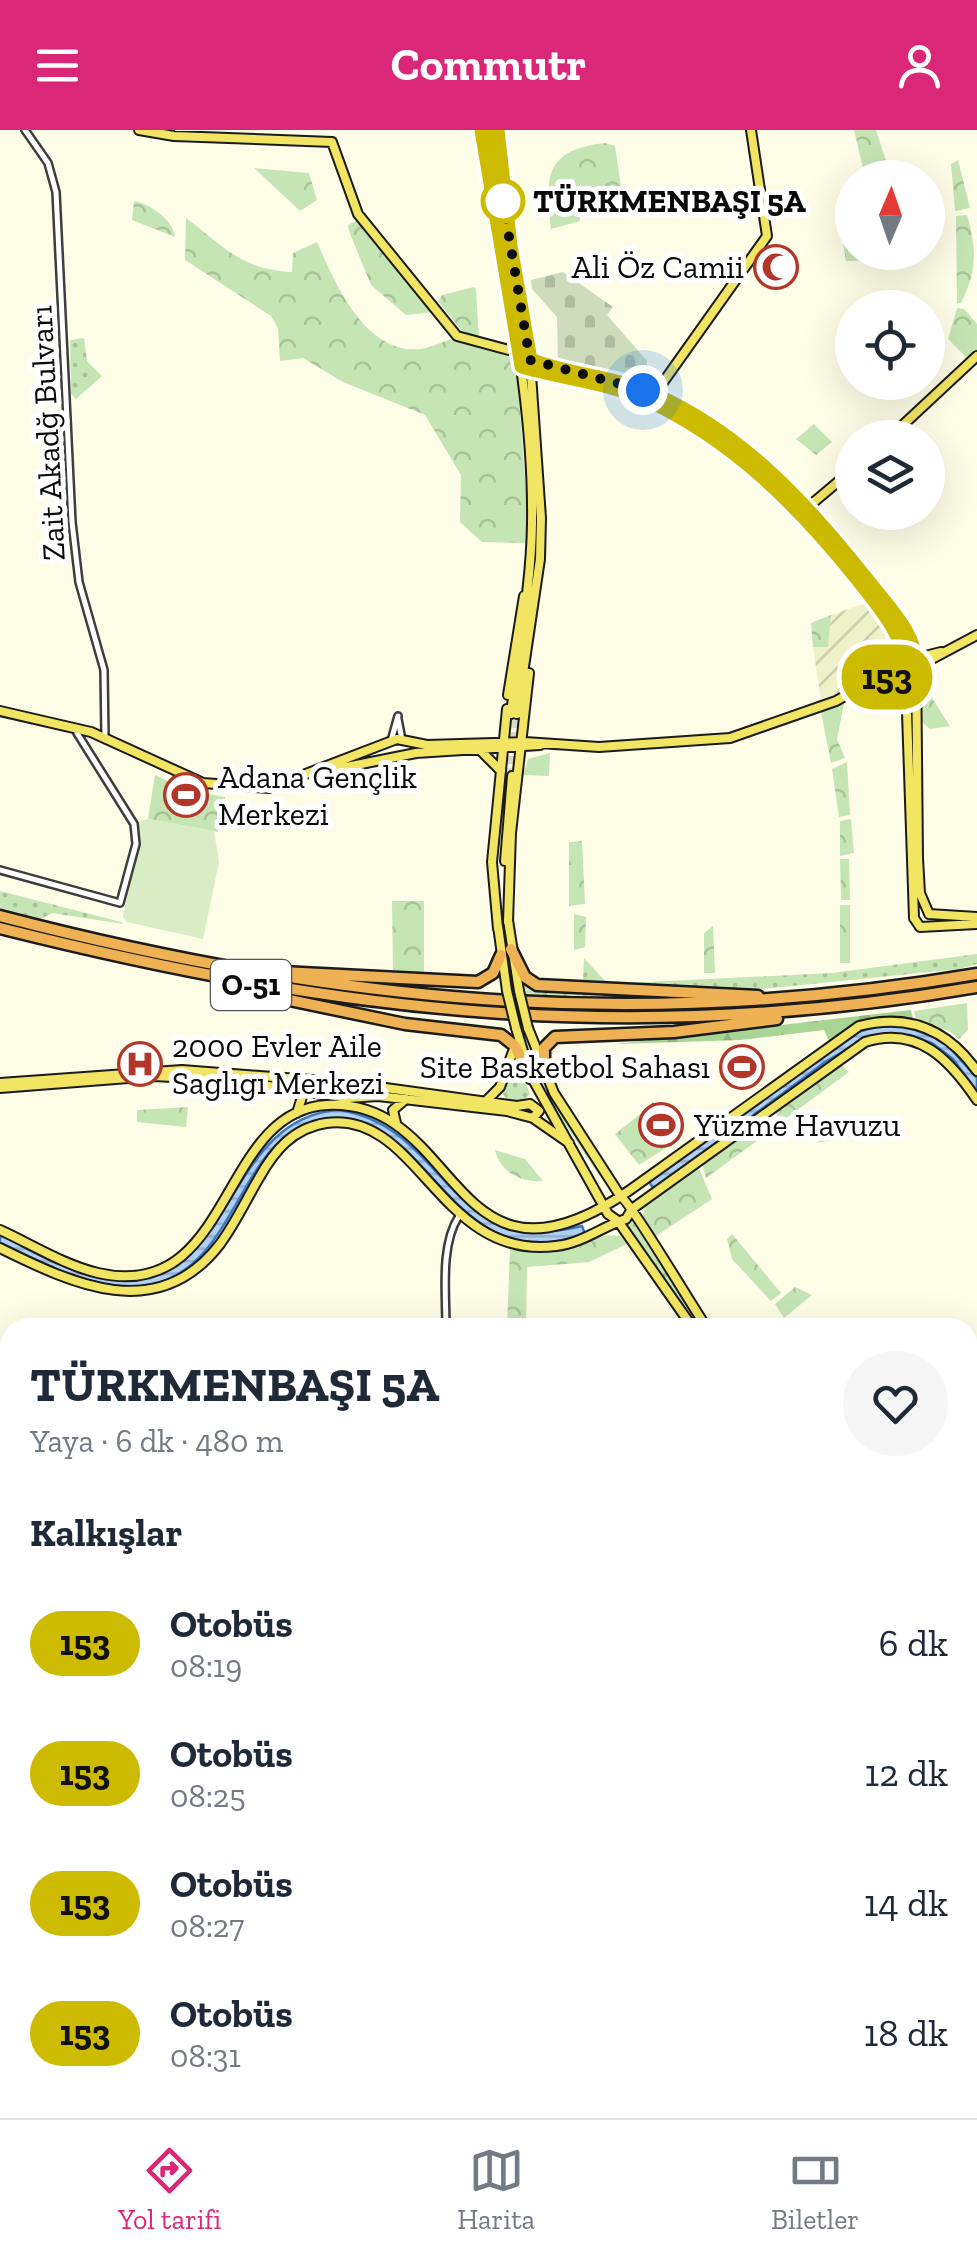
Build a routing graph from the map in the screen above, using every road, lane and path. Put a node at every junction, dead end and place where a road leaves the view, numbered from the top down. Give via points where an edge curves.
1 (26, 130) edge
2 (139, 130) edge
3 (482, 130) edge
4 (497, 130) edge
5 (751, 130) edge
6 (520, 353) junction
7 (977, 356) edge
8 (528, 365) junction
9 (551, 374) junction
10 (532, 397) junction
11 (652, 398) junction
12 (908, 420) edge
13 (835, 484) edge
14 (808, 507) junction
15 (536, 558) junction
16 (977, 635) edge
17 (916, 662) junction
18 (906, 668) junction
19 (104, 708) junction
20 (0, 714) edge
21 (515, 716) junction
22 (91, 732) junction
23 (77, 733) junction
24 (105, 738) junction
25 (402, 740) junction
26 (392, 741) junction
27 (541, 744) junction
28 (520, 745) junction
29 (504, 747) junction
30 (477, 748) junction
31 (404, 754) junction
32 (394, 756) junction
33 (509, 774) junction
34 (0, 870) edge
35 (928, 913) junction
36 (0, 916) edge
37 (914, 918) junction
38 (977, 921) edge
39 (35, 924) junction
40 (926, 926) junction
41 (0, 928) edge
42 (38, 938) junction
43 (506, 952) junction
44 (977, 973) edge
45 (977, 986) edge
46 (804, 998) junction
47 (866, 1004) junction
48 (516, 1046) junction
49 (977, 1072) edge
50 (544, 1073) junction
51 (533, 1082) junction
52 (338, 1084) junction
53 (358, 1085) junction
54 (0, 1086) edge
55 (294, 1087) junction
56 (338, 1094) junction
57 (358, 1096) junction
58 (407, 1099) junction
59 (977, 1100) edge
60 (484, 1102) junction
61 (317, 1106) junction
62 (522, 1106) junction
63 (367, 1110) junction
64 (296, 1114) junction
65 (533, 1118) junction
66 (398, 1126) junction
67 (569, 1143) junction
68 (608, 1177) junction
69 (646, 1178) junction
70 (595, 1184) junction
71 (656, 1192) junction
72 (621, 1196) junction
73 (607, 1206) junction
74 (632, 1209) junction
75 (459, 1216) junction
76 (581, 1221) junction
77 (618, 1222) junction
78 (0, 1230) edge
79 (587, 1238) junction
80 (0, 1248) edge
81 (446, 1318) edge
82 (685, 1318) edge
83 (701, 1318) edge

1 - 19 street, Zait Akadğ Bulvarı via 48,162 56,192 76,567 104,670
2 - 6 main road via 332,142 358,214 457,336
3 - 6 main road
4 - 8 main road
5 - 11 main road via 767,236
6 - 8 main road
7 - 12 main road
8 - 9 main road
8 - 10 main road
8 - 11 main road
8 - 15 main road
9 - 10 main road via 538,378
9 - 11 main road
10 - 15 main road
11 - 14 main road via 733,442
11 - 18 main road via 728,449 800,510 890,624
13 - 14 main road
14 - 17 main road via 887,606
15 - 21 main road
15 - 21 main road via 512,658
16 - 17 main road
17 - 18 main road
17 - 35 main road via 918,858
18 - 27 main road via 730,738 654,746
18 - 37 main road
19 - 22 street
19 - 24 street, Zait Akadğ Bulvarı
20 - 22 main road
20 - 23 main road
21 - 27 main road
21 - 28 main road
21 - 29 main road
21 - 30 main road
22 - 24 main road
23 - 32 main road via 202,788 248,793 278,792
23 - 34 street via 134,824 136,844 120,903
24 - 26 main road via 180,776 253,788 281,785
25 - 26 main road
25 - 26 street via 398,716
25 - 30 main road
25 - 31 main road
26 - 32 main road
27 - 28 main road
27 - 33 main road
28 - 29 main road
28 - 33 main road
29 - 30 main road
29 - 33 main road
30 - 31 main road
30 - 33 main road
31 - 32 main road
33 - 43 main road
33 - 43 main road via 492,862
35 - 37 main road via 920,910
35 - 38 main road
35 - 40 main road
36 - 39 highway, O-51
37 - 40 main road
38 - 40 main road
39 - 43 highway via 320,976 478,982 494,973
39 - 46 highway, O-51 via 223,968 412,996 607,1006
41 - 42 highway, O-51
42 - 47 highway, O-51 via 294,993 494,1016 677,1018
42 - 48 highway via 140,970 405,1024 501,1035
43 - 46 highway via 538,984
43 - 50 main road, bridge
43 - 51 main road, bridge via 507,991
44 - 46 highway, O-51
45 - 47 highway, O-51
47 - 50 highway via 674,1032 555,1037 544,1048
48 - 51 highway
48 - 60 main road via 500,1087
49 - 69 main road via 954,1043 926,1027 894,1021 859,1026
50 - 68 main road
51 - 62 main road via 533,1096
51 - 67 main road
52 - 53 main road
52 - 54 main road via 182,1070
52 - 56 main road
53 - 57 main road
53 - 60 main road
54 - 55 main road via 154,1076
55 - 56 main road
55 - 64 main road via 303,1102
56 - 57 main road
56 - 61 main road
57 - 58 main road
57 - 63 main road
58 - 65 main road
58 - 66 main road via 393,1110
59 - 71 main road via 932,1048 906,1038 872,1040
60 - 62 main road
61 - 63 main road
61 - 64 main road
62 - 65 main road via 538,1108
63 - 66 main road
64 - 78 main road via 266,1134 194,1246 157,1268 98,1273
65 - 67 main road
66 - 76 main road via 487,1215 534,1228
67 - 70 main road
68 - 70 main road via 608,1189
68 - 72 main road
69 - 71 main road via 635,1197
69 - 72 main road
70 - 73 main road
71 - 74 main road
72 - 73 main road
72 - 74 main road
73 - 76 main road
73 - 77 main road
74 - 77 main road
74 - 83 main road
75 - 79 main road via 514,1244 558,1246
75 - 80 main road via 377,1132 330,1123 303,1130 278,1148 220,1244 167,1283 133,1292 101,1290
75 - 81 street via 447,1262
76 - 79 main road via 602,1223
77 - 79 main road
77 - 82 main road

